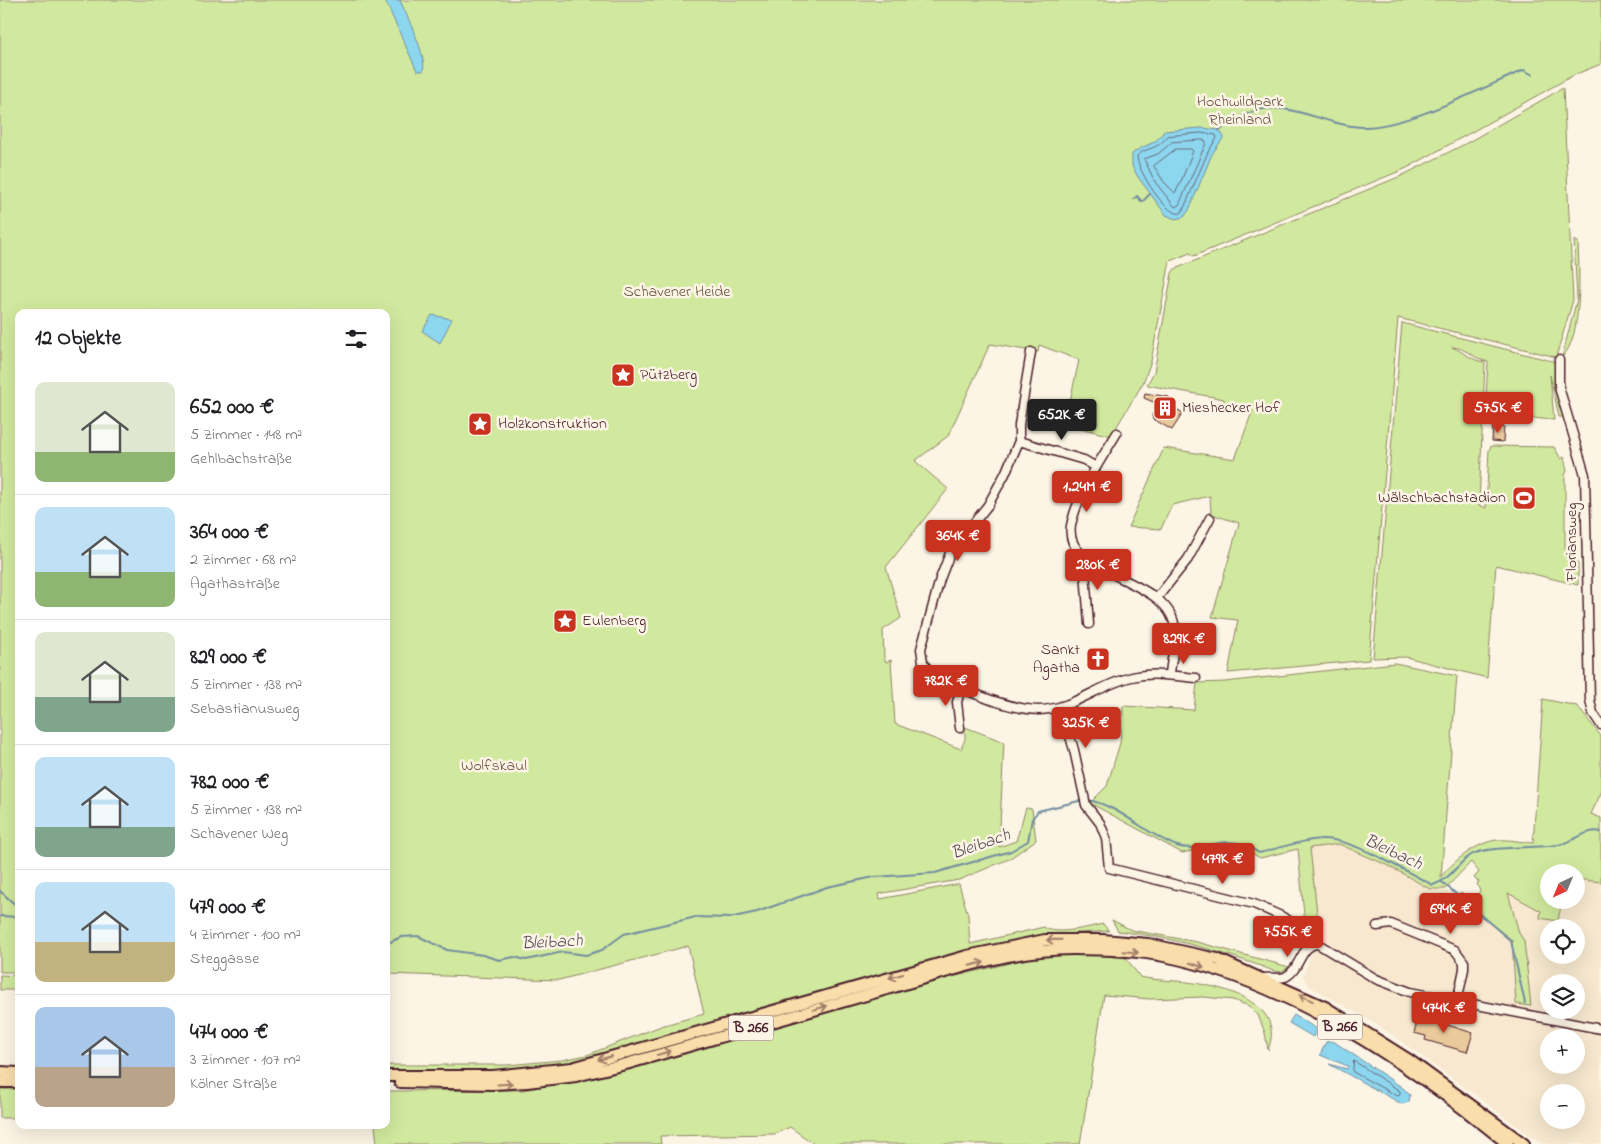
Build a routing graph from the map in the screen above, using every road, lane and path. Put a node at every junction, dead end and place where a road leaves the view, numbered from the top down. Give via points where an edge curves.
1 (1031, 352) dead end
2 (1559, 360) dead end
3 (1117, 433) dead end
4 (1019, 440) junction
5 (1096, 467) junction
6 (1210, 518) dead end
7 (1084, 559) junction
8 (1157, 598) junction
9 (1089, 624) dead end
10 (1170, 674) junction
11 (1196, 678) dead end
12 (961, 688) junction
13 (1061, 706) junction
14 (1601, 725) edge
15 (960, 728) dead end
16 (1377, 926) dead end
17 (1312, 944) junction
18 (1264, 978) junction
19 (1457, 1002) junction
20 (1601, 1029) edge
21 (0, 1072) edge
22 (15, 1073) edge
23 (390, 1076) edge
24 (0, 1082) edge
25 (15, 1082) edge
26 (390, 1082) edge
27 (1508, 1144) edge
28 (1524, 1144) edge

1 - 4 street
2 - 14 street, Floriansweg via 1559,387 1585,475 1590,700
3 - 5 street
4 - 5 street
4 - 12 street via 988,505 950,553 921,649 923,662 931,675
5 - 7 street via 1071,523 1071,535
6 - 8 street via 1188,559
7 - 8 street
7 - 9 street
8 - 10 street via 1169,613 1175,628
10 - 11 street
10 - 13 street via 1131,677
12 - 13 street via 1015,706 1039,710
12 - 15 street via 957,702
13 - 17 street via 1085,802 1104,830 1109,868 1254,904 1298,926
16 - 19 street via 1391,924 1455,950 1464,962
17 - 18 street via 1292,972 1283,978
17 - 19 street via 1324,946 1392,987
18 -> 23 main road, B 266 via 1217,959 1183,950 1103,940 1045,940 967,956 572,1068 493,1076
28 -> 18 main road, B 266 via 1359,1026
19 - 20 street
21 - 22 main road
24 - 25 main road
26 -> 27 main road, B 266 via 493,1084 576,1076 963,968 1041,951 1113,950 1187,961 1234,976 1317,1014 1402,1065

